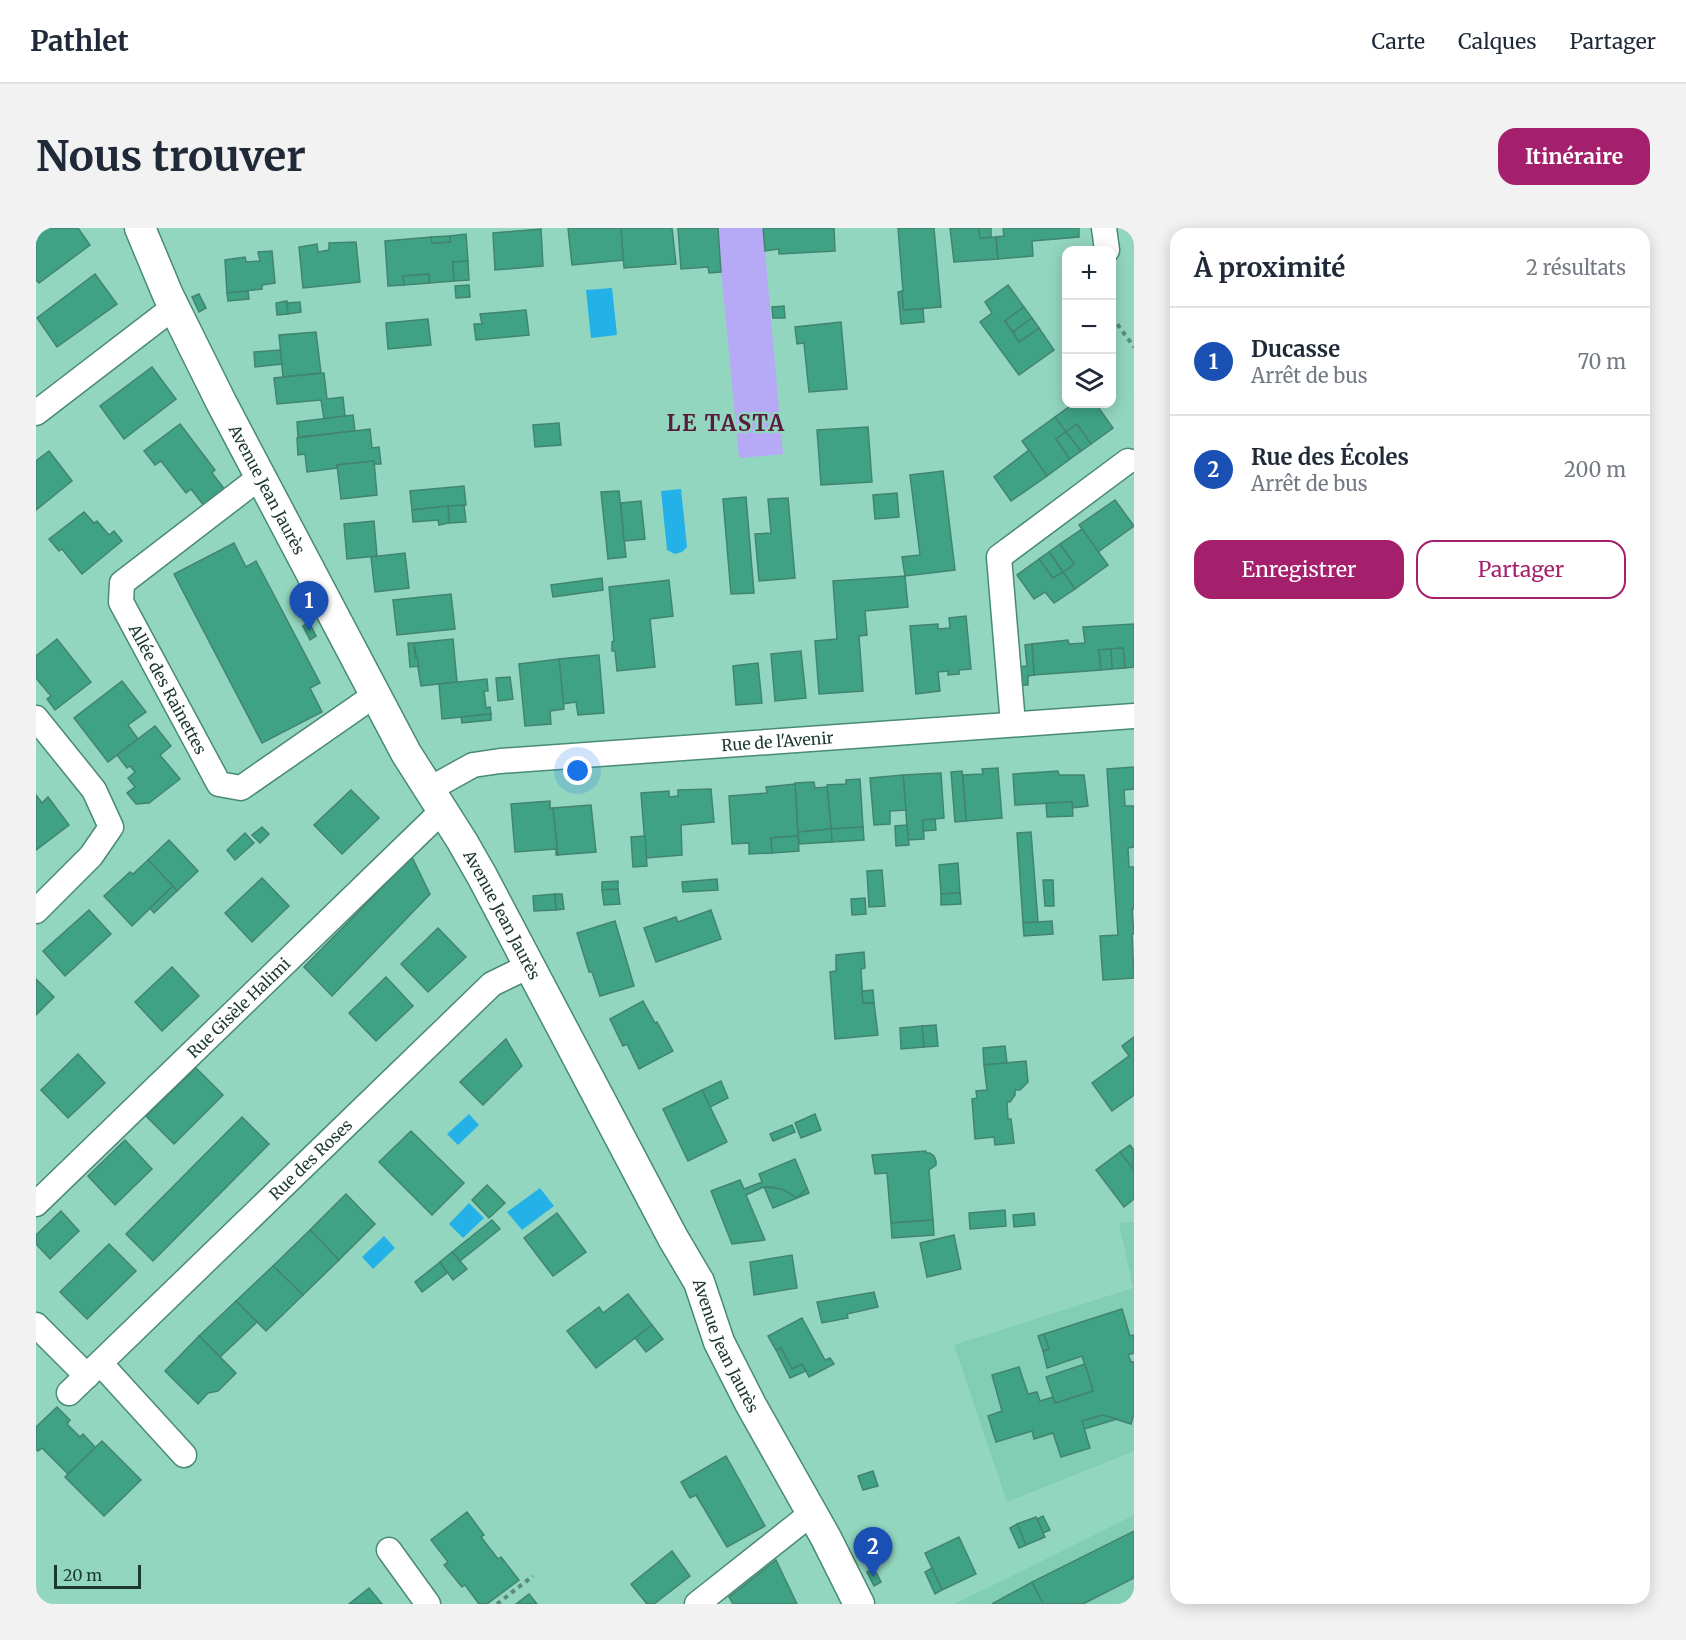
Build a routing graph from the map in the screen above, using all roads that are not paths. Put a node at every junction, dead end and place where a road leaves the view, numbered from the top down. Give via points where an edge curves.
1 (140, 228) edge
2 (1104, 228) edge
3 (1106, 246) edge
4 (174, 307) junction
5 (36, 413) edge
6 (1128, 461) dead end
7 (260, 477) junction
8 (375, 695) junction
9 (1134, 716) edge
10 (36, 718) edge
11 (1013, 724) junction
12 (435, 800) junction
13 (36, 911) edge
14 (529, 966) junction
15 (36, 1204) edge
16 (36, 1324) edge
17 (94, 1370) junction
18 (69, 1394) dead end
19 (184, 1455) dead end
20 (812, 1513) junction
21 (389, 1550) dead end
22 (428, 1604) edge
23 (698, 1604) edge
24 (859, 1604) edge

1 - 4 street, Avenue Jean Jaurès
2 - 3 street
4 - 5 street
4 - 7 street, Avenue Jean Jaurès
6 - 11 street via 999,556
7 - 8 street, Avenue Jean Jaurès
7 - 8 street, Allée des Rainettes via 122,583 121,602 219,784 241,788
8 - 12 street, Avenue Jean Jaurès
9 - 11 street, Rue de l'Avenir
10 - 13 street via 94,790 111,827 91,856
11 - 12 street, Rue de l'Avenir via 500,761 472,765
12 - 14 street, Avenue Jean Jaurès via 482,876
12 - 15 street, Rue Gisèle Halimi
14 - 17 street, Rue des Roses via 492,984
14 - 20 street, Avenue Jean Jaurès via 699,1282 719,1342
16 - 17 street
17 - 18 street, Rue des Roses
17 - 19 street
20 - 23 street
20 - 24 street, Avenue Jean Jaurès
21 - 22 street

